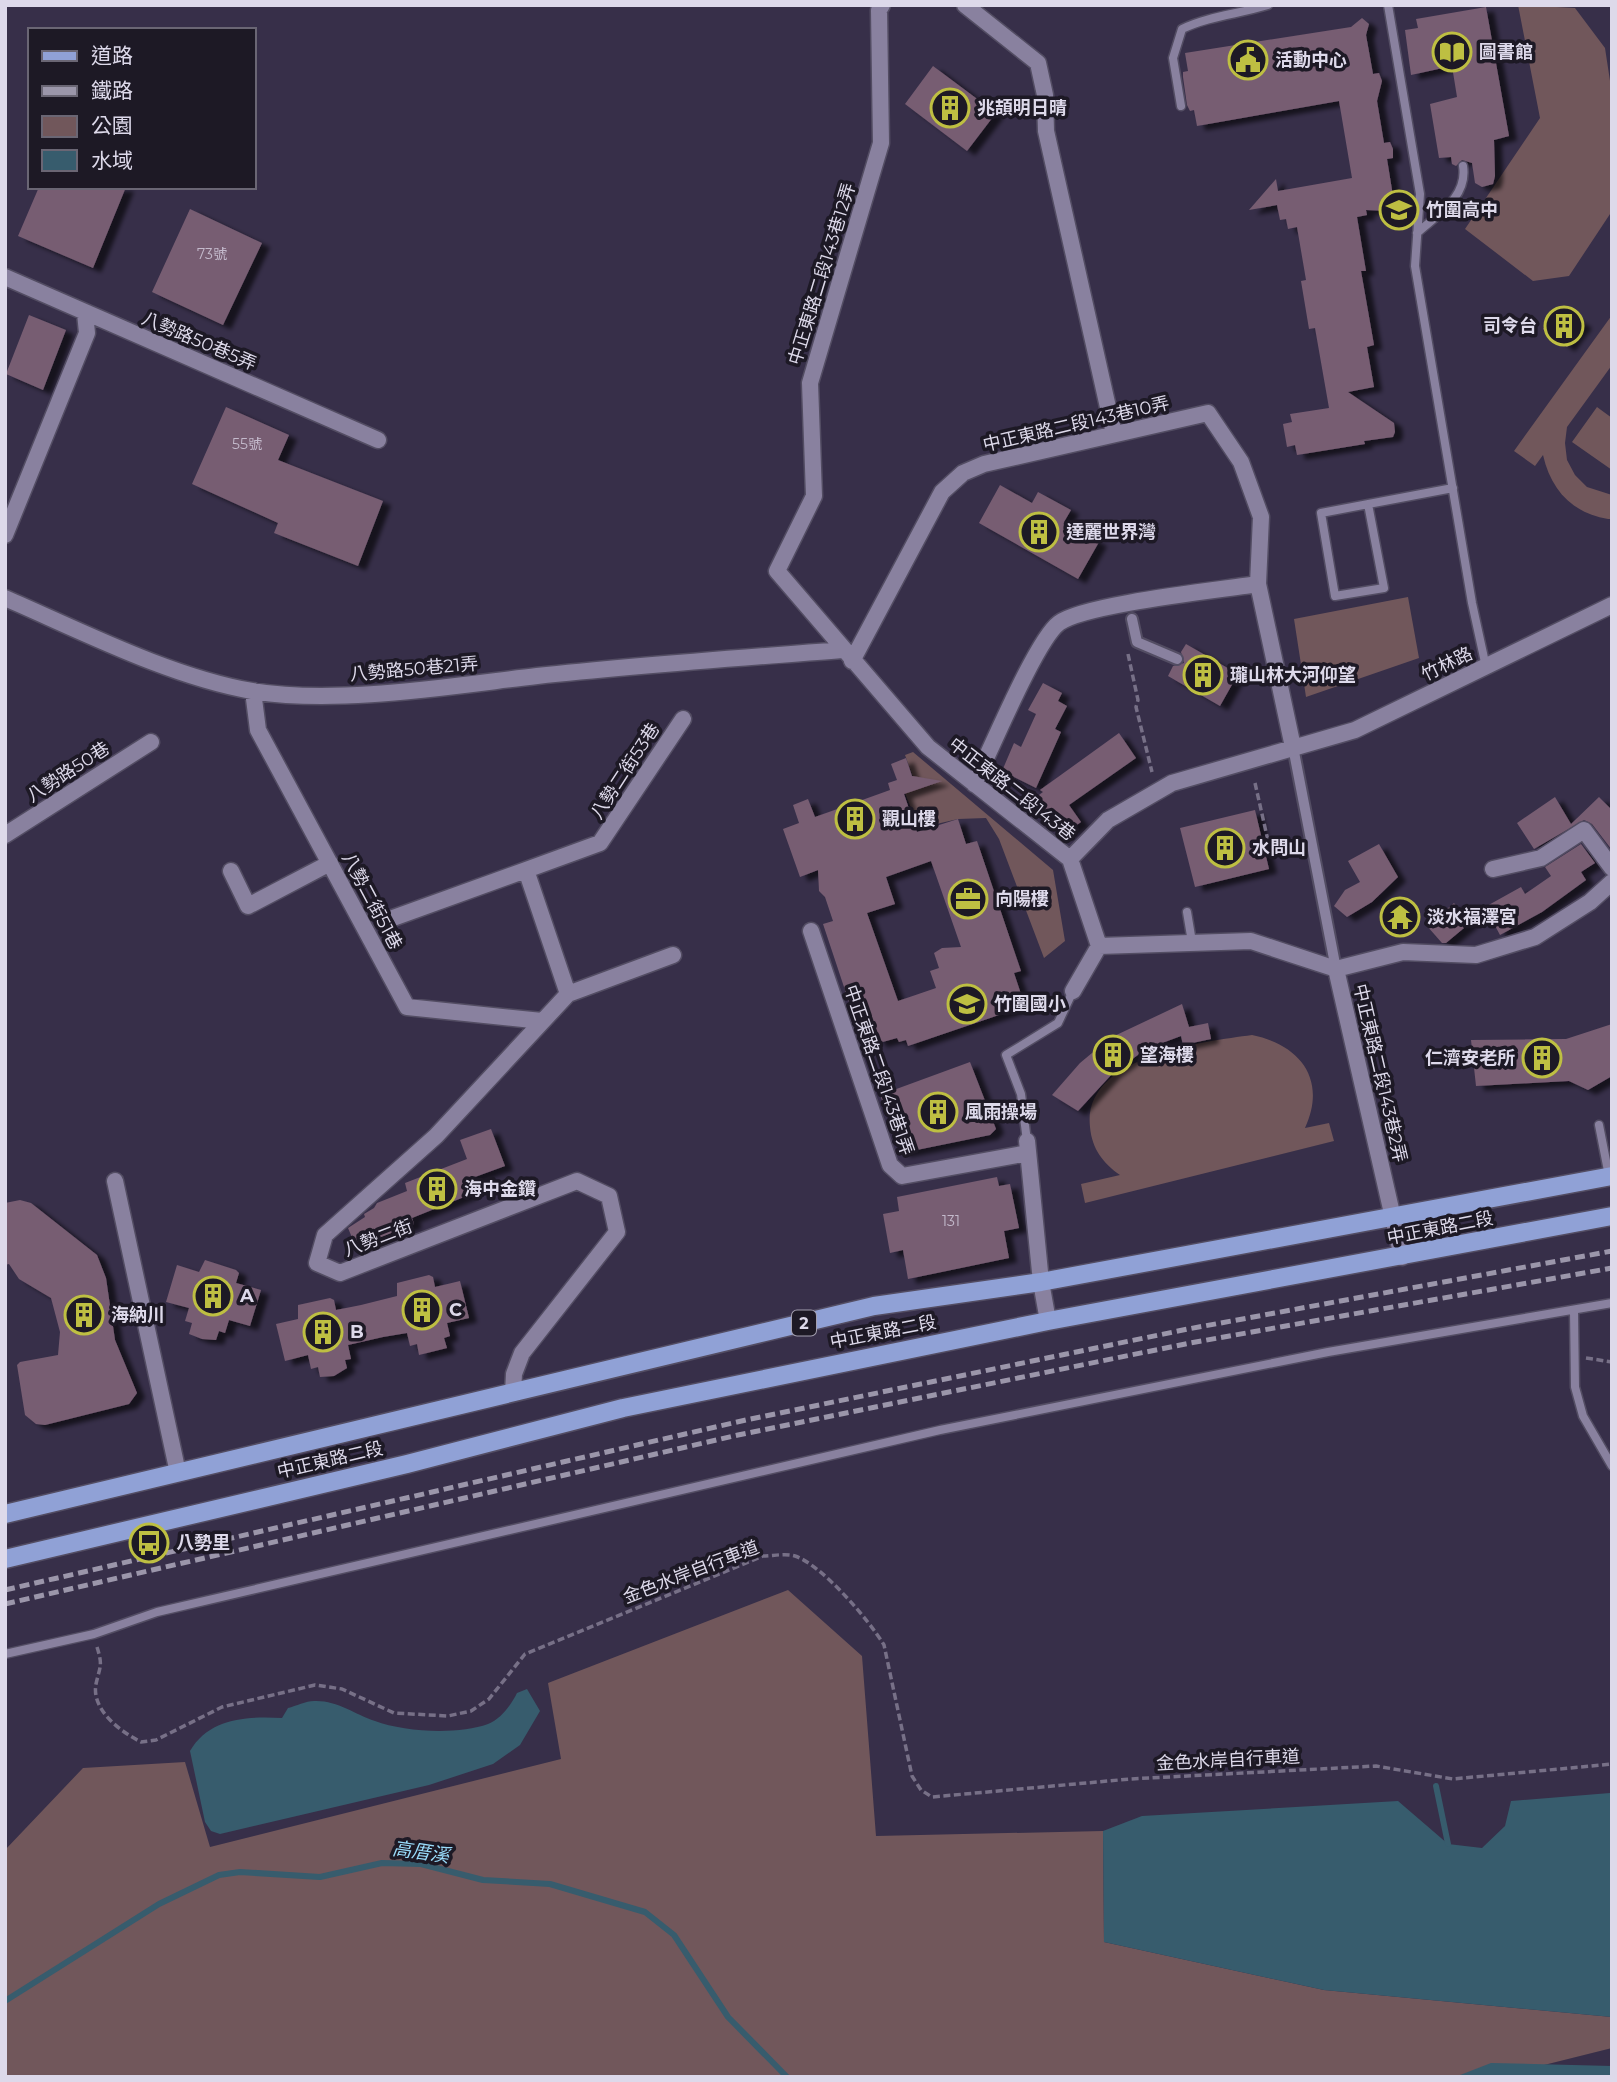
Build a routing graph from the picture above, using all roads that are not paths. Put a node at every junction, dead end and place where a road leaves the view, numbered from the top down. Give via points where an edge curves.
1 (882, 5) edge
2 (965, 5) edge
3 (1268, 5) edge
4 (1388, 5) edge
5 (1181, 106) dead end
6 (1464, 166) dead end
7 (1417, 233) junction
8 (5, 277) edge
9 (85, 313) junction
10 (1114, 434) junction
11 (378, 440) dead end
12 (1453, 488) junction
13 (1368, 504) junction
14 (5, 535) edge
15 (1258, 584) junction
16 (5, 598) edge
17 (1612, 605) edge
18 (1132, 619) dead end
19 (847, 656) junction
20 (1177, 659) dead end
21 (1486, 667) junction
22 (253, 691) junction
23 (682, 719) dead end
24 (151, 741) dead end
25 (1293, 747) junction
26 (974, 784) junction
27 (5, 835) edge
28 (1070, 859) junction
29 (330, 863) junction
30 (1493, 869) dead end
31 (1612, 869) edge
32 (526, 870) junction
33 (232, 871) dead end
34 (1612, 881) edge
35 (1187, 912) dead end
36 (393, 918) dead end
37 (811, 931) dead end
38 (1192, 942) junction
39 (1099, 946) junction
40 (673, 955) dead end
41 (1336, 969) junction
42 (1073, 991) joint
43 (568, 994) junction
44 (542, 1021) junction
45 (1599, 1125) dead end
46 (1027, 1147) junction
47 (1610, 1176) edge
48 (115, 1181) dead end
49 (1394, 1215) junction
50 (1612, 1216) edge
51 (1402, 1257) junction
52 (1041, 1282) junction
53 (1612, 1303) edge
54 (1574, 1311) junction
55 (1048, 1321) junction
56 (513, 1393) junction
57 (1612, 1466) edge
58 (178, 1473) junction
59 (5, 1514) edge
60 (5, 1559) edge
61 (5, 1654) edge

1 - 19 street, 中正東路二段143巷12弄 via 881,143 810,383 814,496 777,571
2 - 10 street via 1038,63 1046,131
3 - 5 lane via 1205,18 1182,29 1173,58
4 - 7 lane via 1420,194
6 - 7 lane via 1466,180 1457,198
7 - 12 lane via 1415,266
8 - 9 street, 八勢路50巷5弄
9 - 11 street, 八勢路50巷5弄
9 - 14 street via 87,333
10 - 15 street, 中正東路二段143巷10弄 via 1208,413 1241,462 1261,517
10 - 19 street, 中正東路二段143巷10弄 via 963,473 942,492
12 - 13 lane
12 - 21 lane
13 - 13 lane via 1321,513 1335,596 1384,588
15 - 25 street
15 - 26 street via 1086,612 1059,623 1040,648
16 - 22 street, 八勢路50巷21弄 via 122,648
17 - 21 street, 竹林路
18 - 20 street via 1137,642
19 - 22 street, 八勢路50巷21弄 via 686,661 341,695
19 - 26 street, 中正東路二段143巷 via 928,747
21 - 25 street, 竹林路 via 1355,730
22 - 29 street, 八勢二街51巷 via 258,730
23 - 32 street, 八勢二街53巷 via 600,844
24 - 27 street, 八勢路50巷
25 - 28 street, 竹林路 via 1172,783 1108,820
25 - 41 street
26 - 28 street, 中正東路二段143巷
28 - 39 street, 中正東路二段143巷
29 - 33 street via 248,906
29 - 44 street, 八勢二街51巷 via 407,1007
30 - 31 street via 1541,858 1584,830
32 - 36 street, 八勢二街53巷
32 - 43 street
34 - 41 street via 1590,902 1535,937 1476,955 1403,952
35 - 38 lane
37 - 46 street, 中正東路二段143巷1弄 via 890,1165 902,1176
38 - 39 street, 中正東路二段143巷2弄
38 - 41 street, 中正東路二段143巷2弄 via 1251,941
39 - 42 street
40 - 43 street, 八勢二街
41 - 49 street, 中正東路二段143巷2弄
42 - 46 lane via 1058,1023 1006,1055 1021,1094
43 - 44 street, 八勢二街
44 - 56 street, 八勢二街 via 436,1136 325,1235 317,1263 340,1273 577,1181 609,1196 617,1232 522,1353
45 - 47 lane
46 - 52 street
47 - 49 main road, 中正東路二段 / 2
48 - 58 street
49 - 51 street, 中正東路二段143巷2弄
49 - 52 main road, 中正東路二段 / 2
50 - 51 main road, 中正東路二段
51 - 55 main road, 中正東路二段
52 - 55 street
52 - 56 main road, 中正東路二段 / 2 via 874,1306
53 - 54 lane
54 - 57 lane via 1575,1387 1584,1416
54 - 61 lane via 1328,1352 940,1430 157,1612 94,1634
55 - 60 main road, 中正東路二段 via 623,1408
56 - 58 main road, 中正東路二段 / 2
58 - 59 main road, 中正東路二段 / 2

